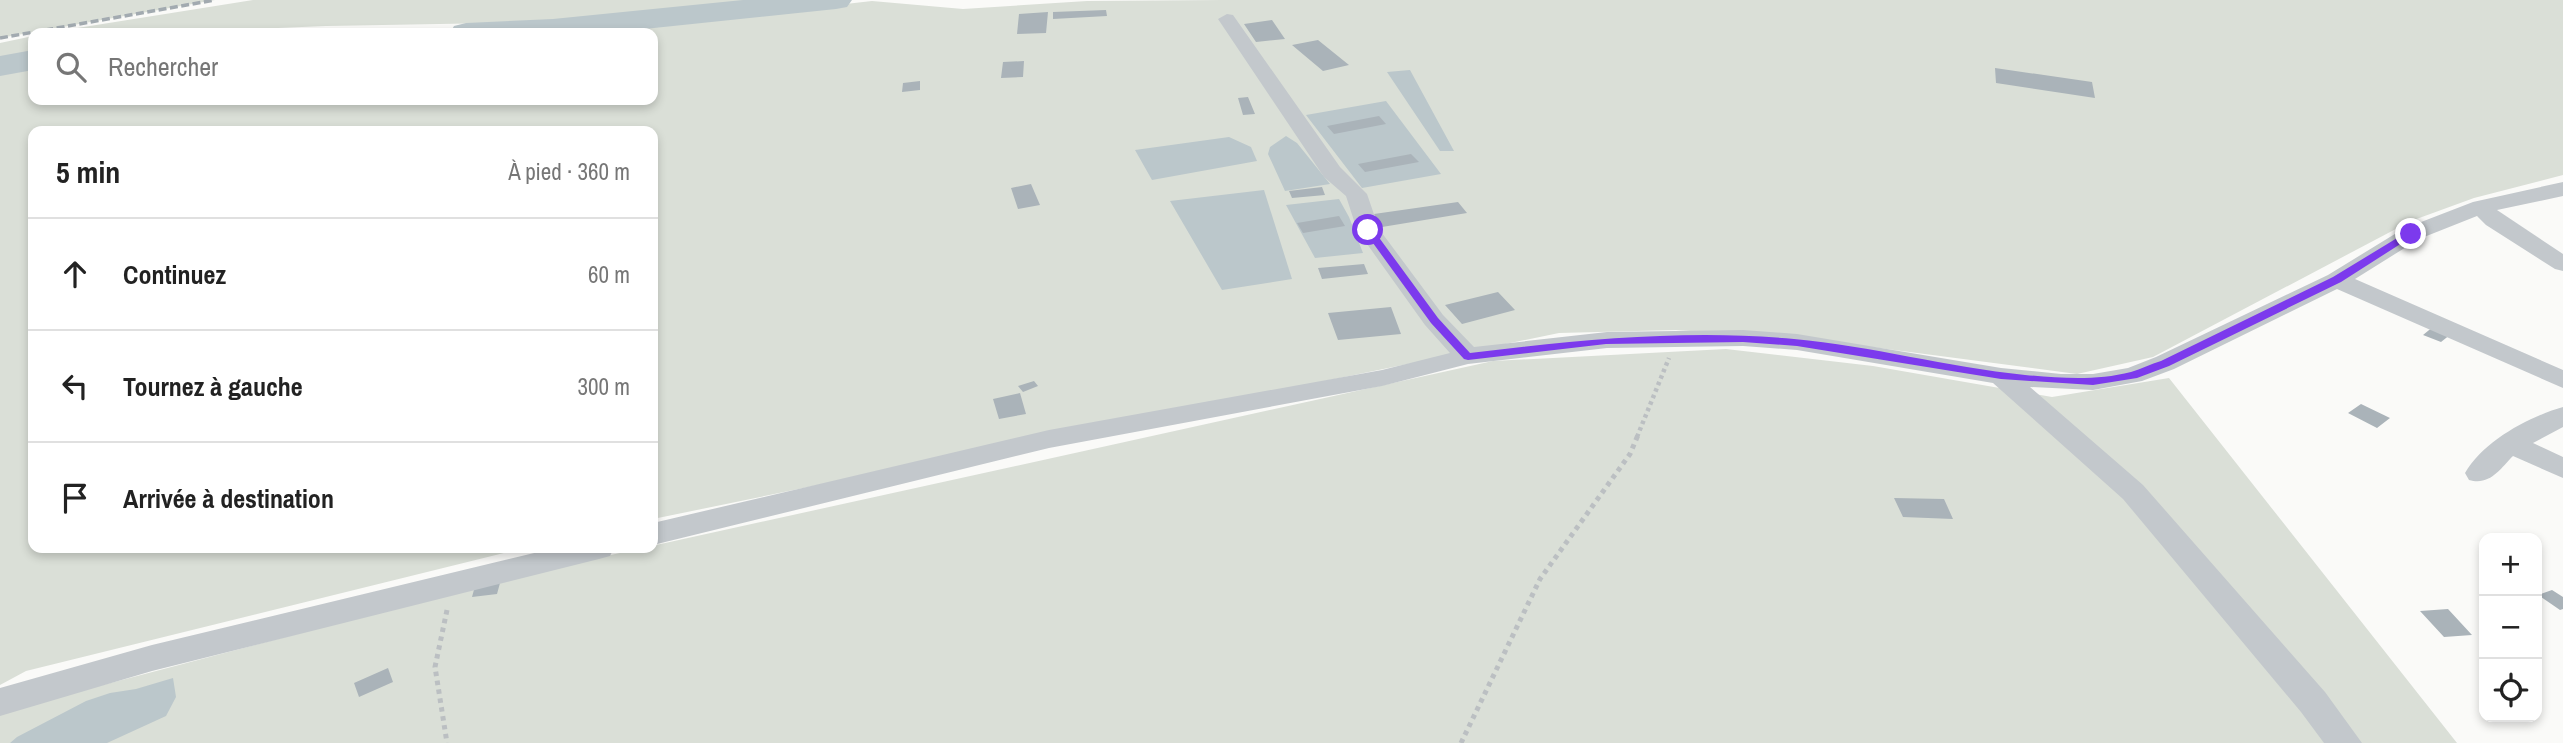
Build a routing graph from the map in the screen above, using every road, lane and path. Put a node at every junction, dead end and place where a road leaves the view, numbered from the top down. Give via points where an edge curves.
1 (1227, 19) dead end
2 (2563, 189) edge
3 (2481, 207) junction
4 (2563, 264) edge
5 (2337, 280) junction
6 (1679, 339) junction
7 (1468, 356) junction
8 (2001, 376) junction
9 (2563, 380) edge
10 (2563, 416) edge
11 (2510, 443) junction
12 (2563, 468) edge
13 (2479, 473) dead end
14 (658, 533) edge
15 (578, 553) edge
16 (455, 583) junction
17 (0, 702) edge
18 (447, 743) edge
19 (1461, 743) edge
20 (2344, 743) edge

1 - 7 street via 1332,172 1356,194 1368,230 1434,320
2 - 3 street
3 - 4 street
3 - 5 street via 2411,234
5 - 8 street via 2133,375 2093,382
5 - 9 street
6 - 7 street via 1606,340
6 - 8 street via 1797,342
6 - 19 path via 1630,454 1540,579
7 - 14 street via 1382,378 1049,439
8 - 20 street via 2141,501
10 - 11 street
11 - 12 street
11 - 13 street
15 - 16 street
16 - 17 street via 152,658
16 - 18 path via 435,667

